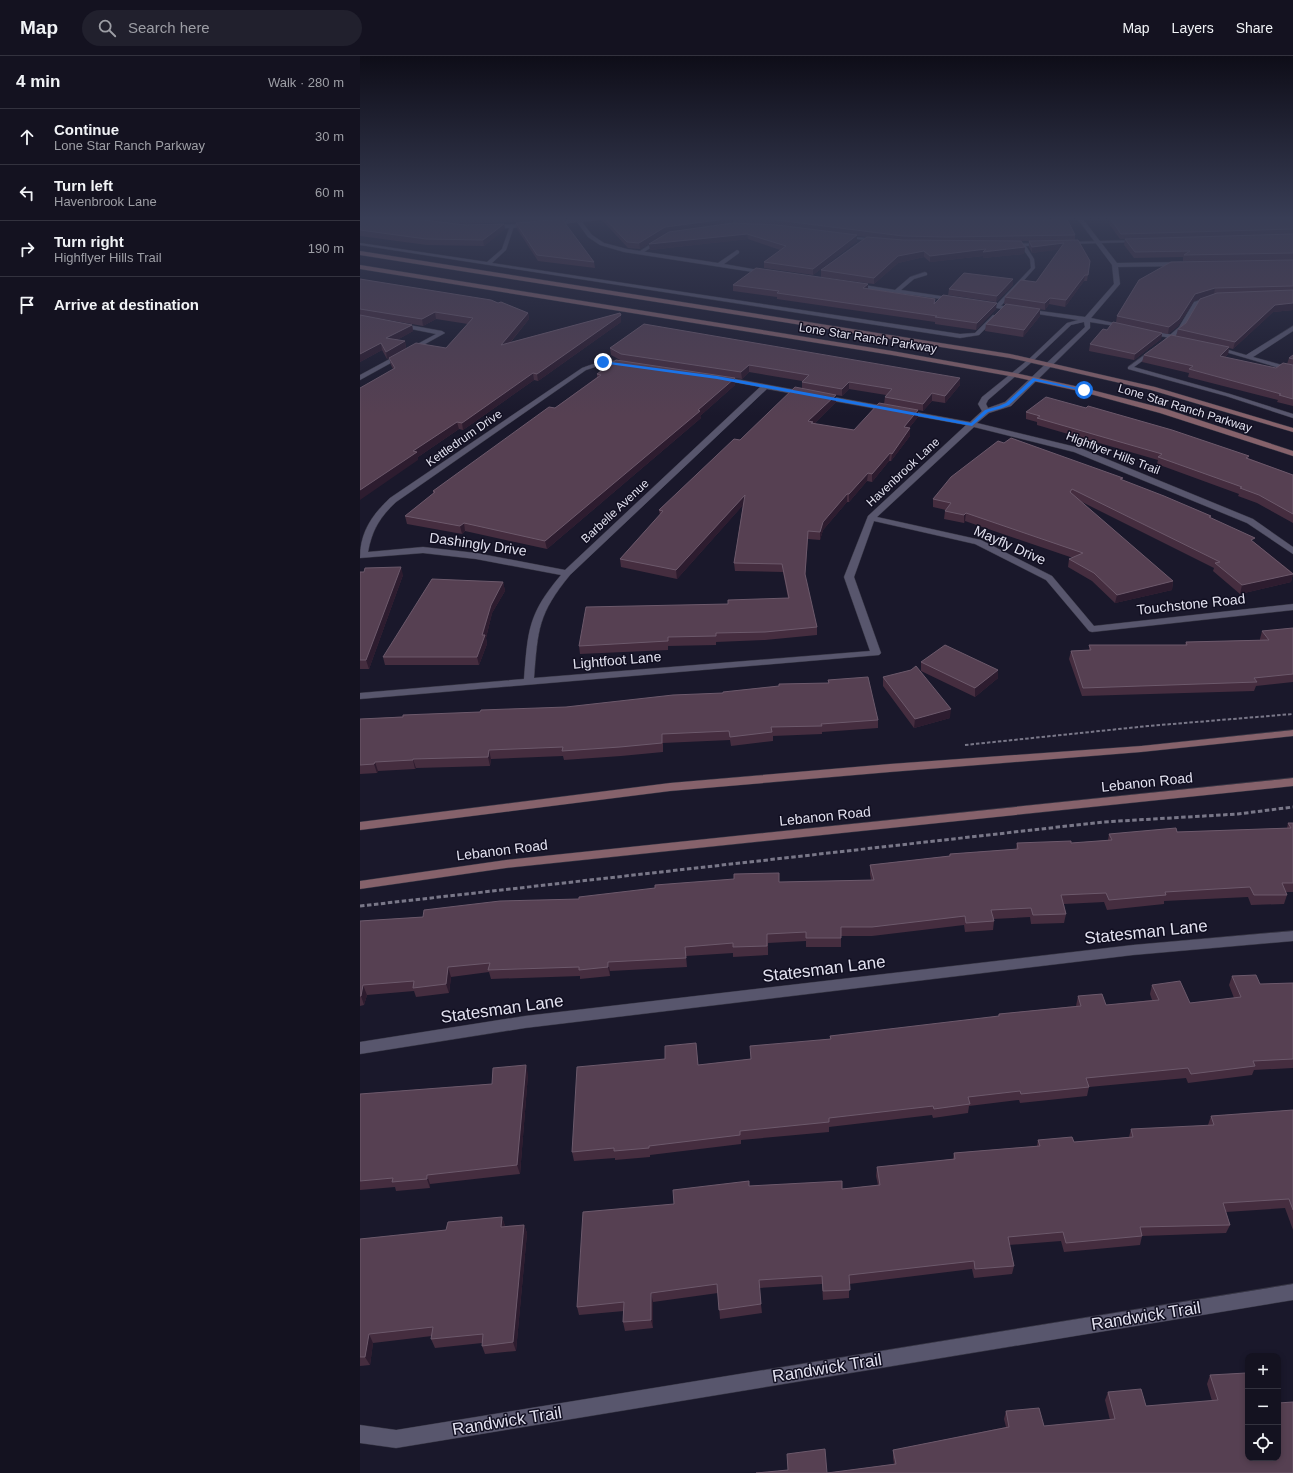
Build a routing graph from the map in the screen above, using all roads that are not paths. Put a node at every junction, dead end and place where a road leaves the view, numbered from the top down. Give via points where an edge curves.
1 (466, 284) edge
2 (563, 284) edge
3 (625, 284) edge
4 (851, 284) edge
5 (905, 284) edge
6 (1019, 284) edge
7 (1117, 284) edge
8 (897, 291) junction
9 (1214, 296) edge
10 (959, 300) edge
11 (975, 303) edge
12 (1001, 306) junction
13 (1087, 319) junction
14 (390, 323) edge
15 (1293, 328) edge
16 (1133, 329) edge
17 (1140, 330) edge
18 (1171, 337) junction
19 (1192, 342) edge
20 (1207, 346) edge
21 (1249, 356) junction
22 (1031, 360) junction
23 (1051, 364) junction
24 (633, 366) edge
25 (1293, 370) edge
26 (1015, 375) junction
27 (709, 377) edge
28 (360, 378) edge
29 (1034, 379) junction
30 (766, 386) junction
31 (986, 411) junction
32 (1293, 416) edge
33 (972, 424) junction
34 (1293, 430) edge
35 (1293, 454) edge
36 (871, 518) junction
37 (1293, 551) edge
38 (361, 555) edge
39 (567, 573) junction
40 (1293, 607) edge
41 (1092, 629) joint
42 (876, 653) joint
43 (529, 681) junction
44 (360, 696) edge
45 (1293, 733) edge
46 (1293, 782) edge
47 (360, 826) edge
48 (360, 885) edge
49 (1293, 936) edge
50 (360, 1048) edge
51 (1293, 1292) edge
52 (360, 1434) edge

1 - 26 main road, Lone Star Ranch Parkway
2 - 22 main road, Lone Star Ranch Parkway
3 - 12 lane via 960,336 977,334
4 - 8 street
5 - 8 street
6 - 12 lane
7 - 13 street, Havenbrook Lane
8 - 10 street
9 - 18 lane via 1196,303 1181,328
11 - 12 street
12 - 13 street
13 - 16 street
13 - 22 street via 1069,324
13 - 23 street, Havenbrook Lane via 1088,327
14 - 28 street via 442,333
15 - 21 street
17 - 18 street
18 - 19 street
18 - 32 lane via 1130,368
20 - 21 street
21 - 25 street
22 - 23 main road, Lone Star Ranch Parkway
22 - 26 street
23 - 29 street, Havenbrook Lane
23 - 34 main road, Lone Star Ranch Parkway via 1160,390
24 - 38 street, Kettledrum Drive via 603,362 584,369 393,500 371,524
26 - 29 main road, Lone Star Ranch Parkway
26 - 31 street via 986,399 982,404
27 - 30 street, Highflyer Hills Trail
29 - 31 street, Havenbrook Lane via 1008,404
29 - 35 main road, Lone Star Ranch Parkway via 1201,422
30 - 33 street, Highflyer Hills Trail
30 - 39 street, Barbelle Avenue
31 - 33 street, Havenbrook Lane
33 - 36 street, Havenbrook Lane
33 - 37 street, Highflyer Hills Trail via 1084,452 1250,521
36 - 41 street, Mayfly Drive via 978,542 1049,578
36 - 42 street, Havenbrook Lane via 850,577
38 - 39 street, Dashingly Drive via 423,550 476,556
39 - 43 street, Barbelle Avenue via 540,612 534,631
40 - 41 street, Touchstone Road
42 - 43 street, Lightfoot Lane
43 - 44 street, Lightfoot Lane
45 - 47 main road via 1141,750 670,787
46 - 48 main road, Lebanon Road via 506,864
49 - 50 street, Statesman Lane via 1133,950 525,1022
51 - 52 street, Randwick Trail via 396,1439

